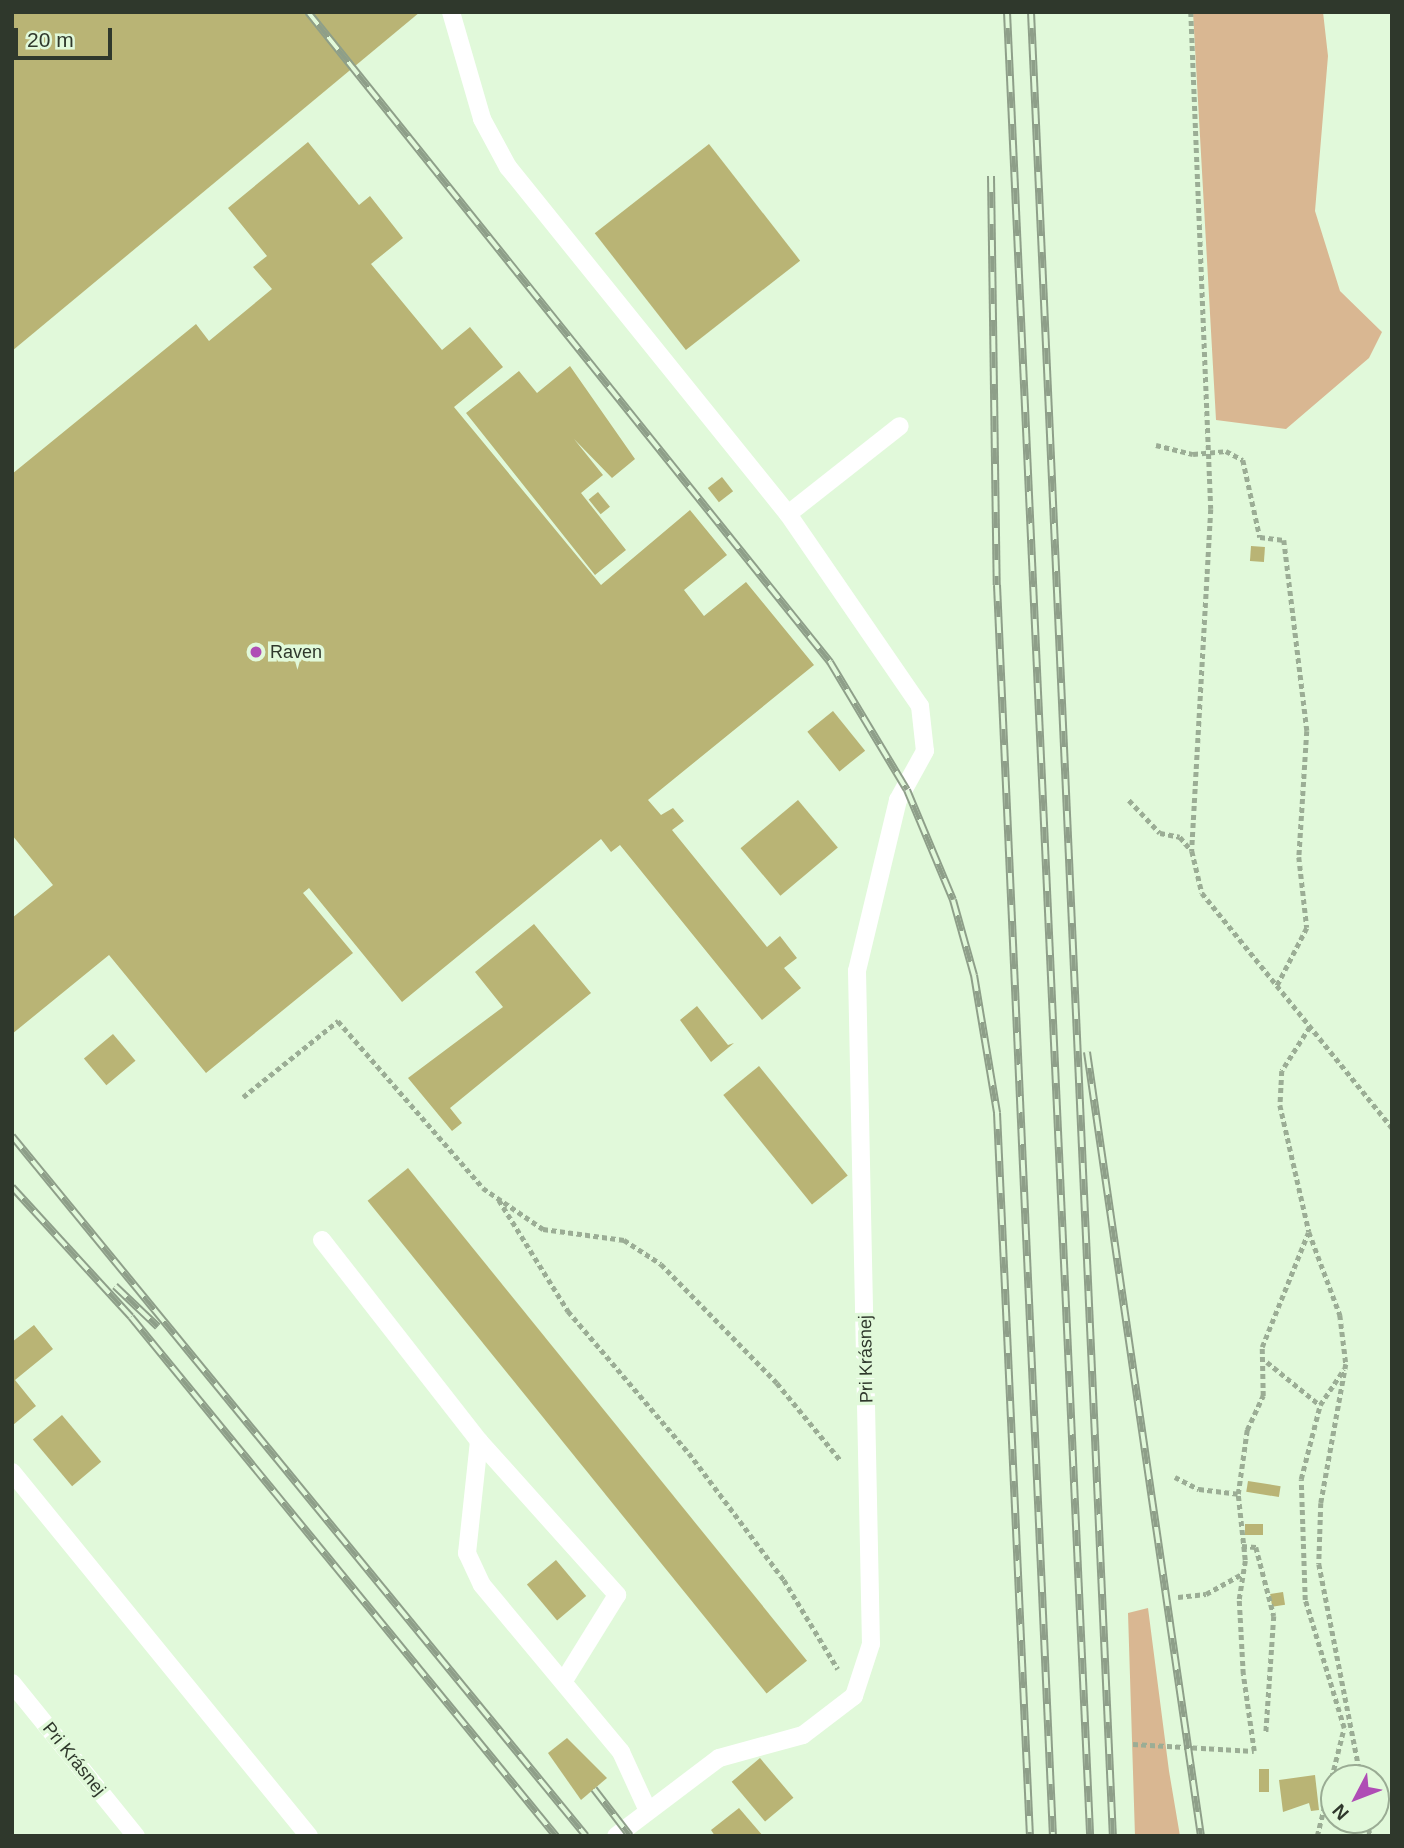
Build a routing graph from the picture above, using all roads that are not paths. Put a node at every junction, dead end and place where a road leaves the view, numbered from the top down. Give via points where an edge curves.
1 (451, 12) edge
2 (900, 426) dead end
3 (788, 514) junction
4 (322, 1240) dead end
5 (479, 1441) junction
6 (12, 1472) edge
7 (563, 1682) junction
8 (12, 1683) edge
9 (648, 1811) junction
10 (136, 1836) edge
11 (309, 1836) edge
12 (616, 1836) edge

1 - 3 lane via 482,119 508,167
2 - 3 lane
3 - 9 lane, Pri Krásnej via 920,706 925,751 898,800 857,971 871,1644 854,1696 803,1735 719,1758
4 - 5 lane
5 - 7 lane via 467,1553 482,1585
5 - 7 lane via 617,1595
6 - 11 lane
7 - 9 lane via 621,1752
8 - 10 lane, Pri Krásnej
9 - 12 lane

